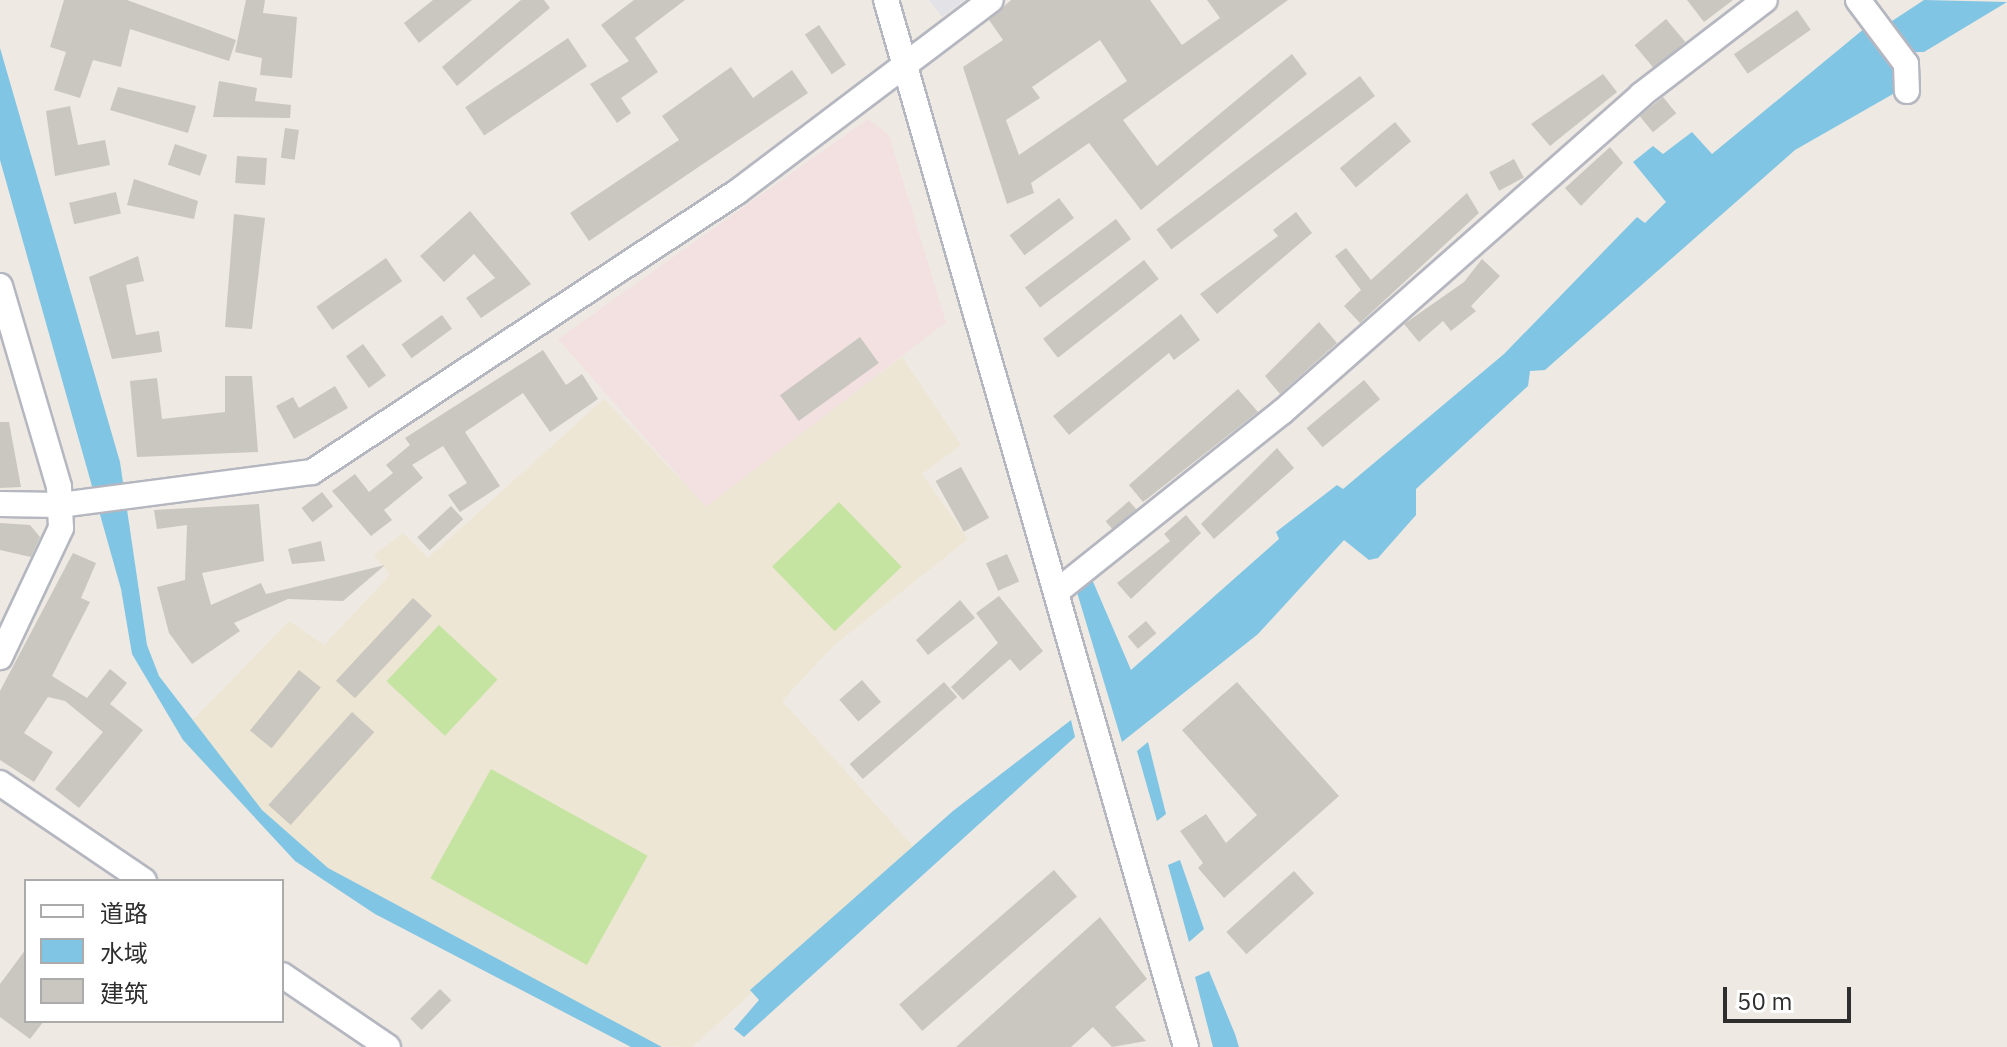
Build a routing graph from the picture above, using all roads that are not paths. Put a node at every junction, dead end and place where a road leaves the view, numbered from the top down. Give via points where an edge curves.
1 (886, 0) edge
2 (991, 0) edge
3 (1765, 0) edge
4 (1858, 0) edge
5 (905, 66) junction
6 (1907, 91) dead end
7 (0, 286) edge
8 (0, 504) edge
9 (60, 505) junction
10 (1059, 590) junction
11 (0, 657) edge
12 (0, 783) edge
13 (141, 879) edge
14 (284, 976) edge
15 (388, 1047) edge
16 (1186, 1047) edge

1 - 5 street
2 - 5 street
3 - 10 street via 1641,95 1282,412
4 - 6 street via 1906,64
5 - 9 street via 737,192 312,472
5 - 10 street
7 - 9 street
8 - 9 street
9 - 11 street via 61,528 41,581
10 - 16 street
12 - 13 street
14 - 15 street

